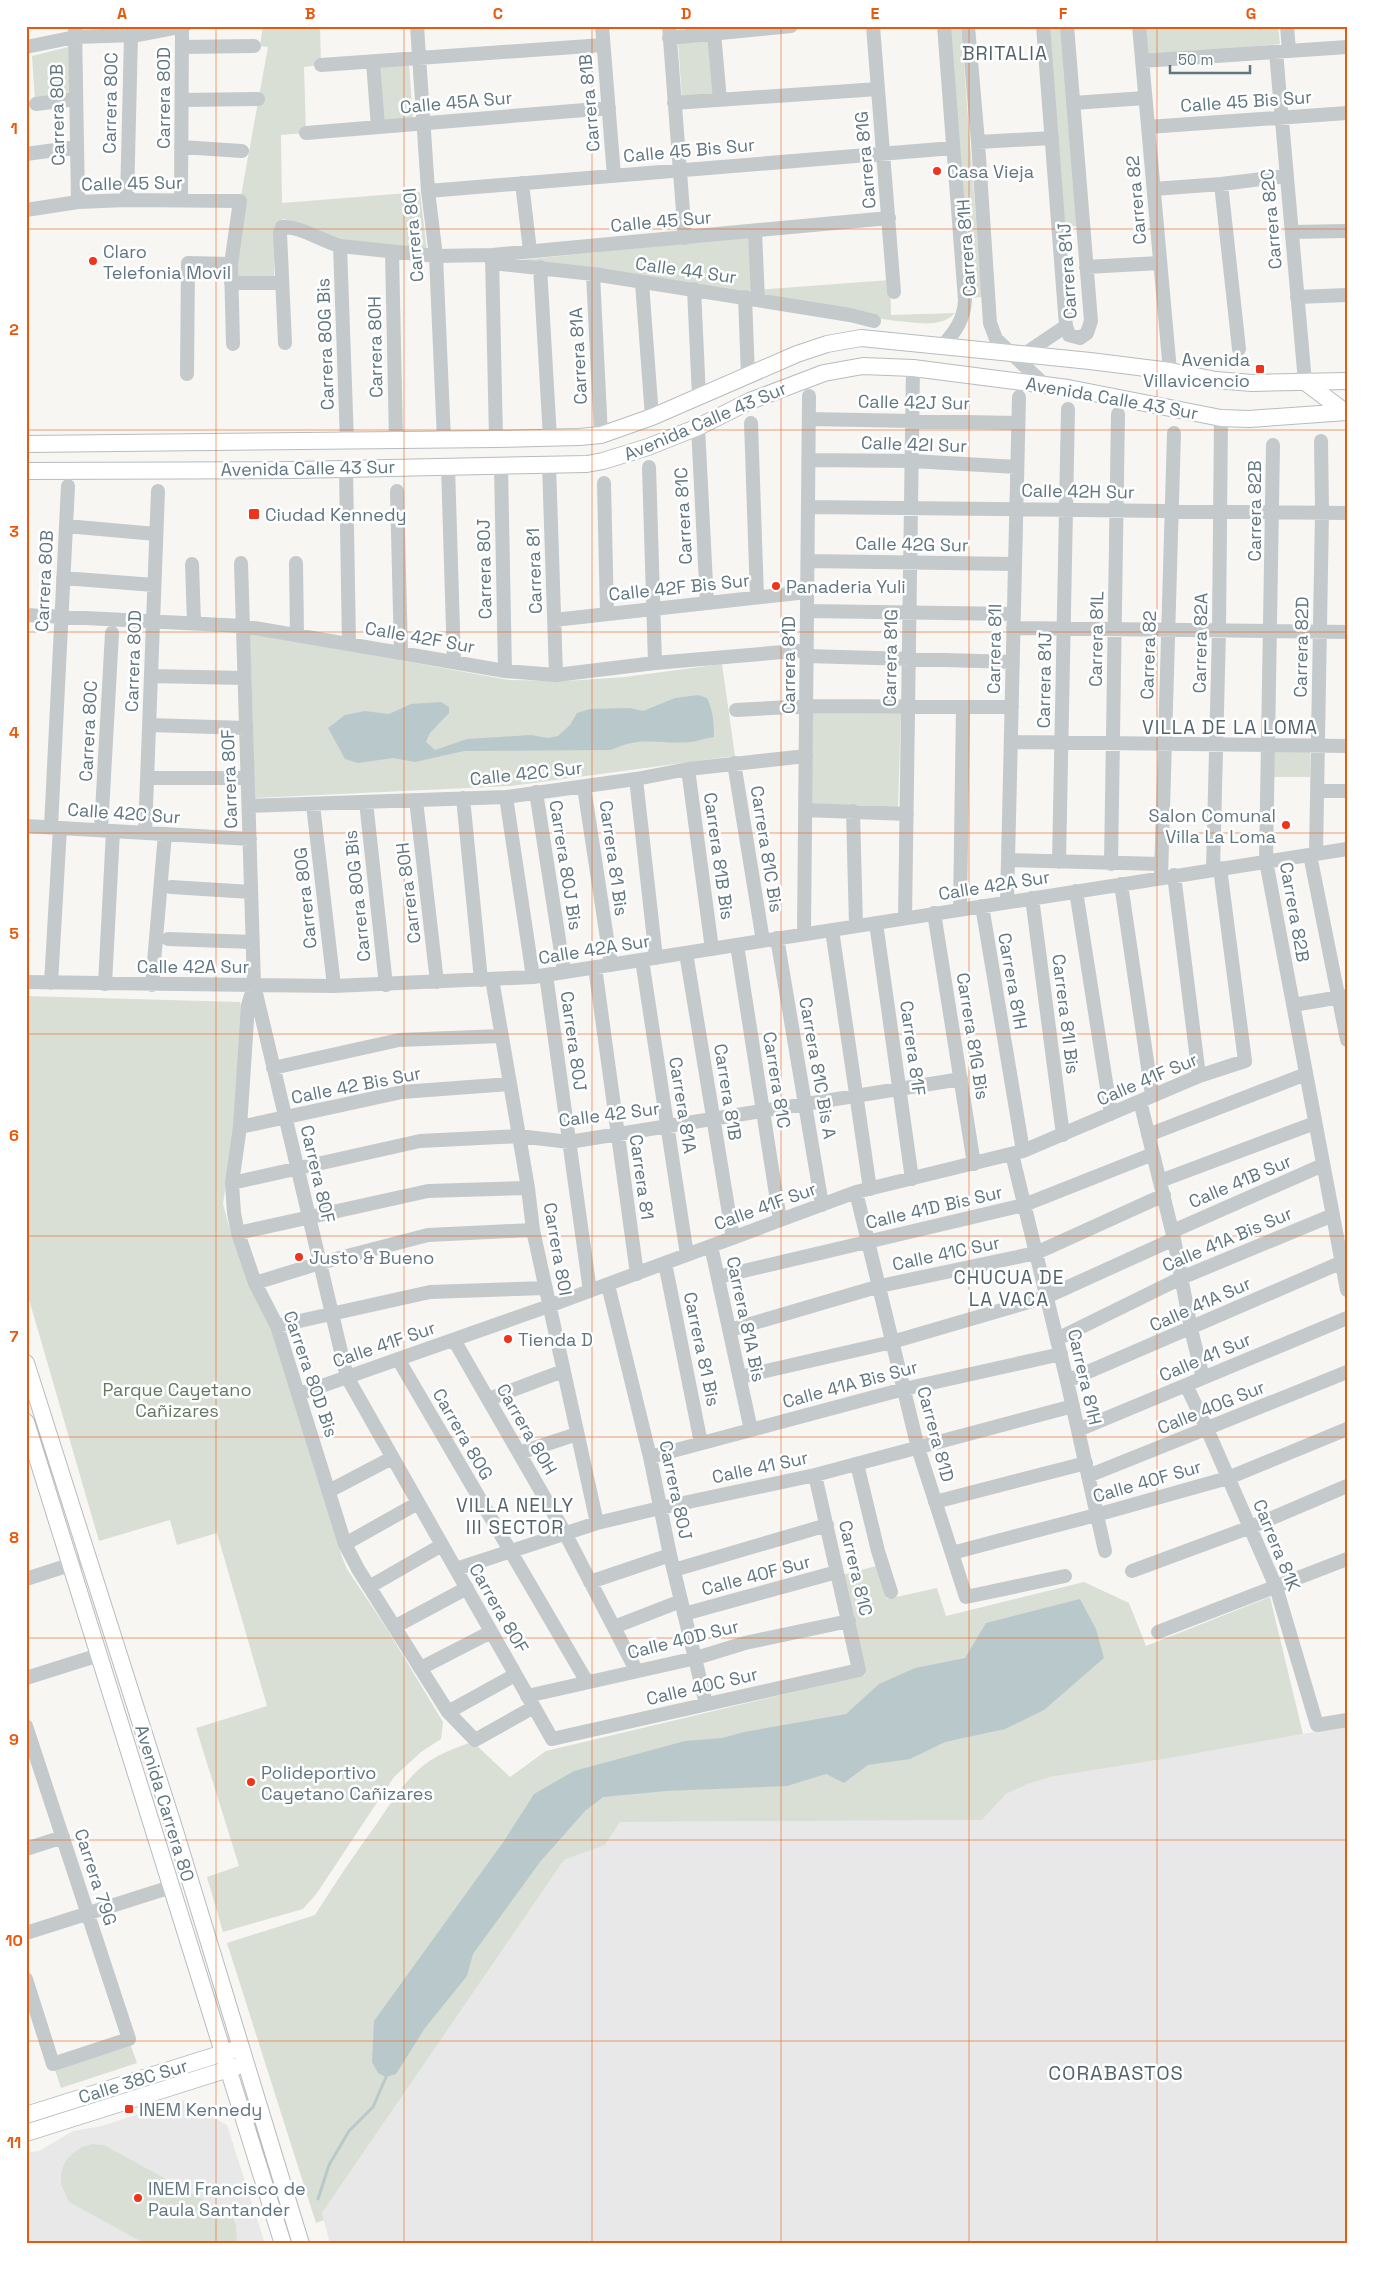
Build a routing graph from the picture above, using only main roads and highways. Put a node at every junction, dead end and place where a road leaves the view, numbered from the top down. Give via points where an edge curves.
1 (987, 349) junction
2 (975, 376) junction
3 (1347, 381) edge
4 (1305, 382) junction
5 (1346, 412) edge
6 (26, 444) edge
7 (26, 471) edge
8 (26, 1363) edge
9 (26, 1422) edge
10 (240, 2048) junction
11 (225, 2061) junction
12 (245, 2064) junction
13 (26, 2115) edge
14 (26, 2132) edge
15 (282, 2244) edge
16 (301, 2244) edge

1 - 2 main road via 999,354 1000,365 998,369
1 - 4 main road, Avenida Calle 43 Sur via 1170,371 1216,380
1 - 6 main road, Avenida Calle 43 Sur via 869,338 843,341 812,349 652,417 601,435 444,440
2 - 5 main road, Avenida Calle 43 Sur via 1045,385 1221,418
2 - 7 main road, Avenida Calle 43 Sur via 863,366 824,373 750,401 698,427 603,462
3 - 4 main road, Avenida Calle 43 Sur
4 - 5 main road
8 - 10 main road, Avenida Carrera 80 via 175,1831
9 - 11 main road, Avenida Carrera 80
10 - 11 main road, Calle 38C Sur
10 - 12 main road, Avenida Carrera 80
11 - 12 main road, Calle 38C Sur
11 - 13 main road, Calle 38C Sur
11 - 14 main road, Calle 38C Sur
11 - 15 main road, Avenida Carrera 80
12 - 16 main road, Avenida Carrera 80

